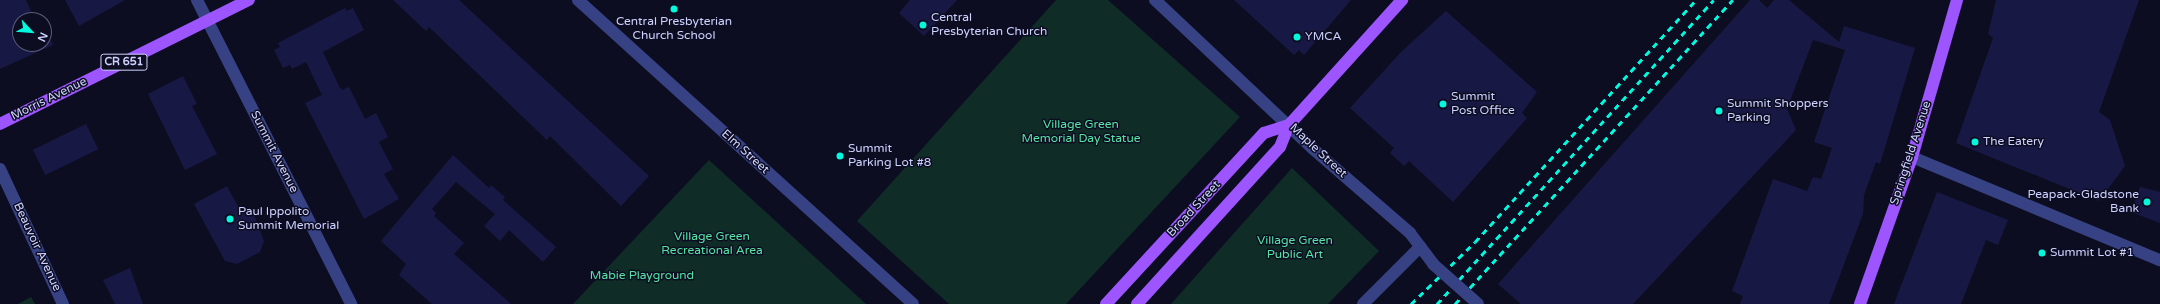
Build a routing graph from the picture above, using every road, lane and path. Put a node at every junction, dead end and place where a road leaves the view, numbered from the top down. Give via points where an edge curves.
1 (196, 0) edge
2 (249, 0) edge
3 (578, 0) edge
4 (1155, 0) edge
5 (1402, 0) edge
6 (1957, 0) edge
7 (208, 21) junction
8 (0, 124) edge
9 (1289, 125) junction
10 (1912, 157) junction
11 (0, 169) edge
12 (1420, 247) junction
13 (2160, 260) edge
14 (63, 304) edge
15 (351, 304) edge
16 (913, 304) edge
17 (1106, 304) edge
18 (1137, 304) edge
19 (1363, 304) edge
20 (1478, 304) edge
21 (1860, 304) edge

1 - 7 street, Summit Avenue
2 - 7 main road, Morris Avenue / CR 651
3 - 16 street, Elm Street
4 - 9 street, Maple Street
5 - 9 main road, Broad Street
6 - 10 main road, Springfield Avenue
7 - 8 main road, Morris Avenue / CR 651
7 - 15 street, Summit Avenue
9 - 12 street, Maple Street via 1410,233
9 - 17 main road, Broad Street via 1264,133
9 - 18 main road, Broad Street via 1280,147
10 - 13 street
10 - 21 main road, Springfield Avenue
11 - 14 street, Beauvoir Avenue
12 - 19 street
12 - 20 street, Maple Street, bridge via 1433,264

